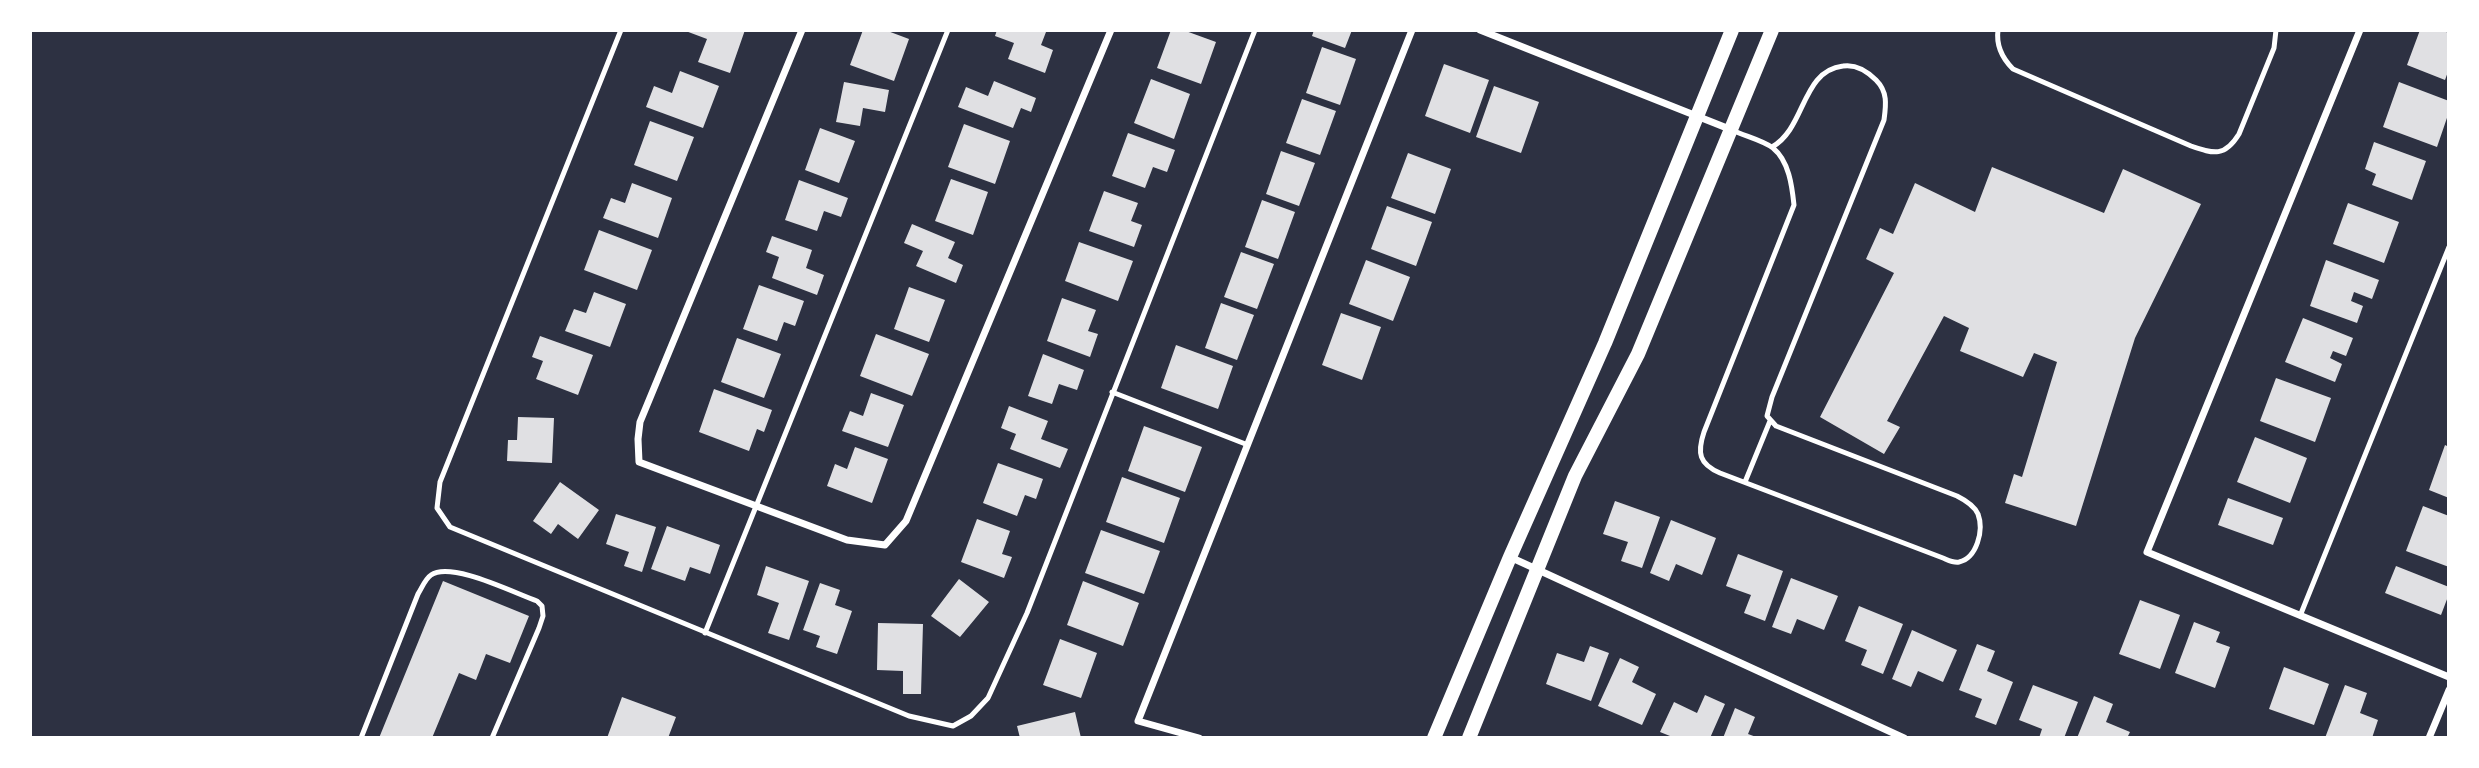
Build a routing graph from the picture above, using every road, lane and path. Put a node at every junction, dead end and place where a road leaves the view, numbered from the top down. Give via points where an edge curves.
1 (621, 30) edge
2 (802, 30) edge
3 (948, 30) edge
4 (1111, 30) edge
5 (1255, 30) edge
6 (1412, 30) edge
7 (1480, 30) edge
8 (1732, 30) edge
9 (1772, 30) edge
10 (1998, 30) edge
11 (2276, 30) edge
12 (2360, 30) edge
13 (1698, 117) junction
14 (1732, 130) junction
15 (1772, 147) junction
16 (2449, 247) edge
17 (1112, 392) junction
18 (1770, 421) junction
19 (1248, 445) junction
20 (1745, 482) junction
21 (758, 506) junction
22 (1510, 557) junction
23 (1538, 569) junction
24 (2300, 616) junction
25 (705, 633) junction
26 (2449, 677) edge
27 (2449, 690) edge
28 (361, 738) edge
29 (492, 738) edge
30 (1199, 738) edge
31 (1434, 738) edge
32 (1469, 738) edge
33 (1904, 738) edge
34 (2429, 738) edge

1 - 25 lane via 440,482 437,508 450,527
2 - 21 street via 640,422 638,439 639,462
3 - 21 lane
4 - 21 street via 906,521 885,545 847,540
5 - 17 lane
6 - 19 street
7 - 13 street
8 - 13 main road
9 - 14 main road
10 - 11 lane via 1998,45 2013,69 2213,152 2223,152 2239,134 2274,48
12 - 24 street via 2147,552
13 - 14 street
13 - 22 main road
14 - 15 lane
14 - 23 main road via 1638,354 1575,476
15 - 18 lane via 1791,130 1824,73 1850,65 1863,69 1883,87 1887,102 1884,120 1767,411
15 - 20 lane via 1791,179 1792,215 1700,444 1707,467
16 - 24 lane
17 - 19 lane
17 - 25 lane via 1027,613 988,698 971,716 953,726 909,716
18 - 20 lane
18 - 20 lane via 1971,504 1978,514 1977,545 1968,558 1956,563
19 - 30 street via 1138,721
21 - 25 lane
22 - 23 street
22 - 31 main road
23 - 32 main road
23 - 33 street
24 - 26 street
27 - 34 street
28 - 29 lane via 418,594 429,576 456,571 537,601 542,607 539,628

